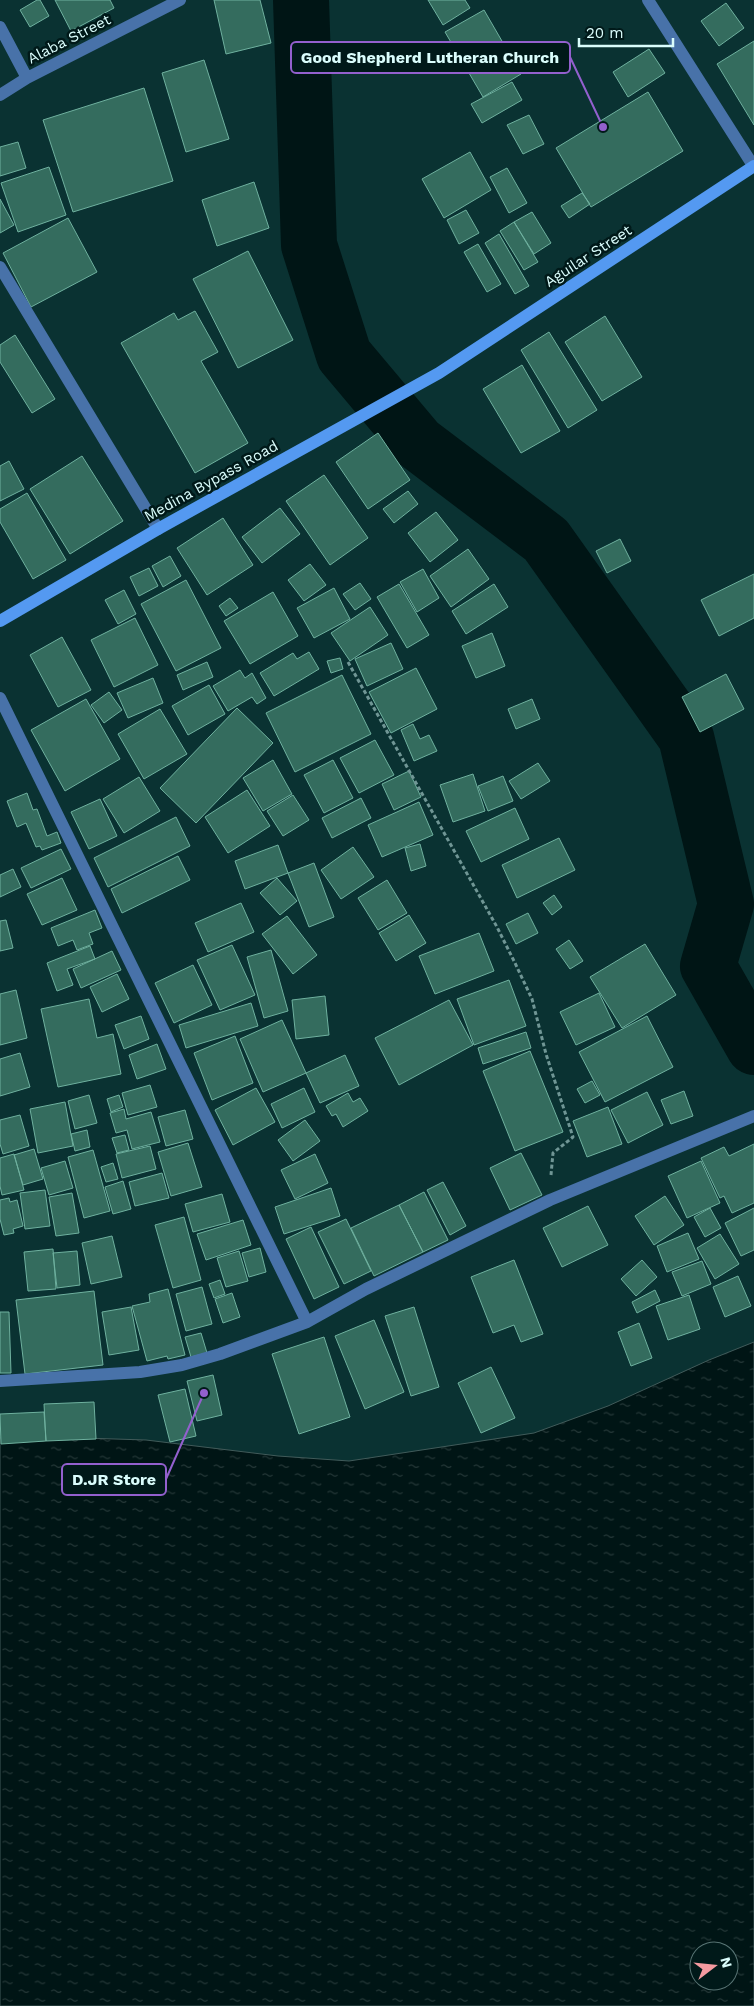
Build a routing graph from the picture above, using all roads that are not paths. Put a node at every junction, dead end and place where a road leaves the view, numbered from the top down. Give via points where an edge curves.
1 (180, 0) edge
2 (648, 0) edge
3 (0, 28) edge
4 (27, 78) junction
5 (0, 96) edge
6 (754, 166) edge
7 (0, 267) edge
8 (439, 372) joint
9 (158, 529) junction
10 (0, 621) edge
11 (0, 698) edge
12 (754, 1116) edge
13 (307, 1322) junction
14 (0, 1381) edge

1 - 4 street, Alaba Street
2 - 6 street
3 - 4 street
4 - 5 street, Alaba Street
6 - 8 main road, Aguilar Street
7 - 9 street
8 - 9 main road, Medina Bypass Road
9 - 10 main road, Medina Bypass Road
11 - 13 street
12 - 13 street via 550,1200 366,1289
13 - 14 street via 182,1365 140,1372

